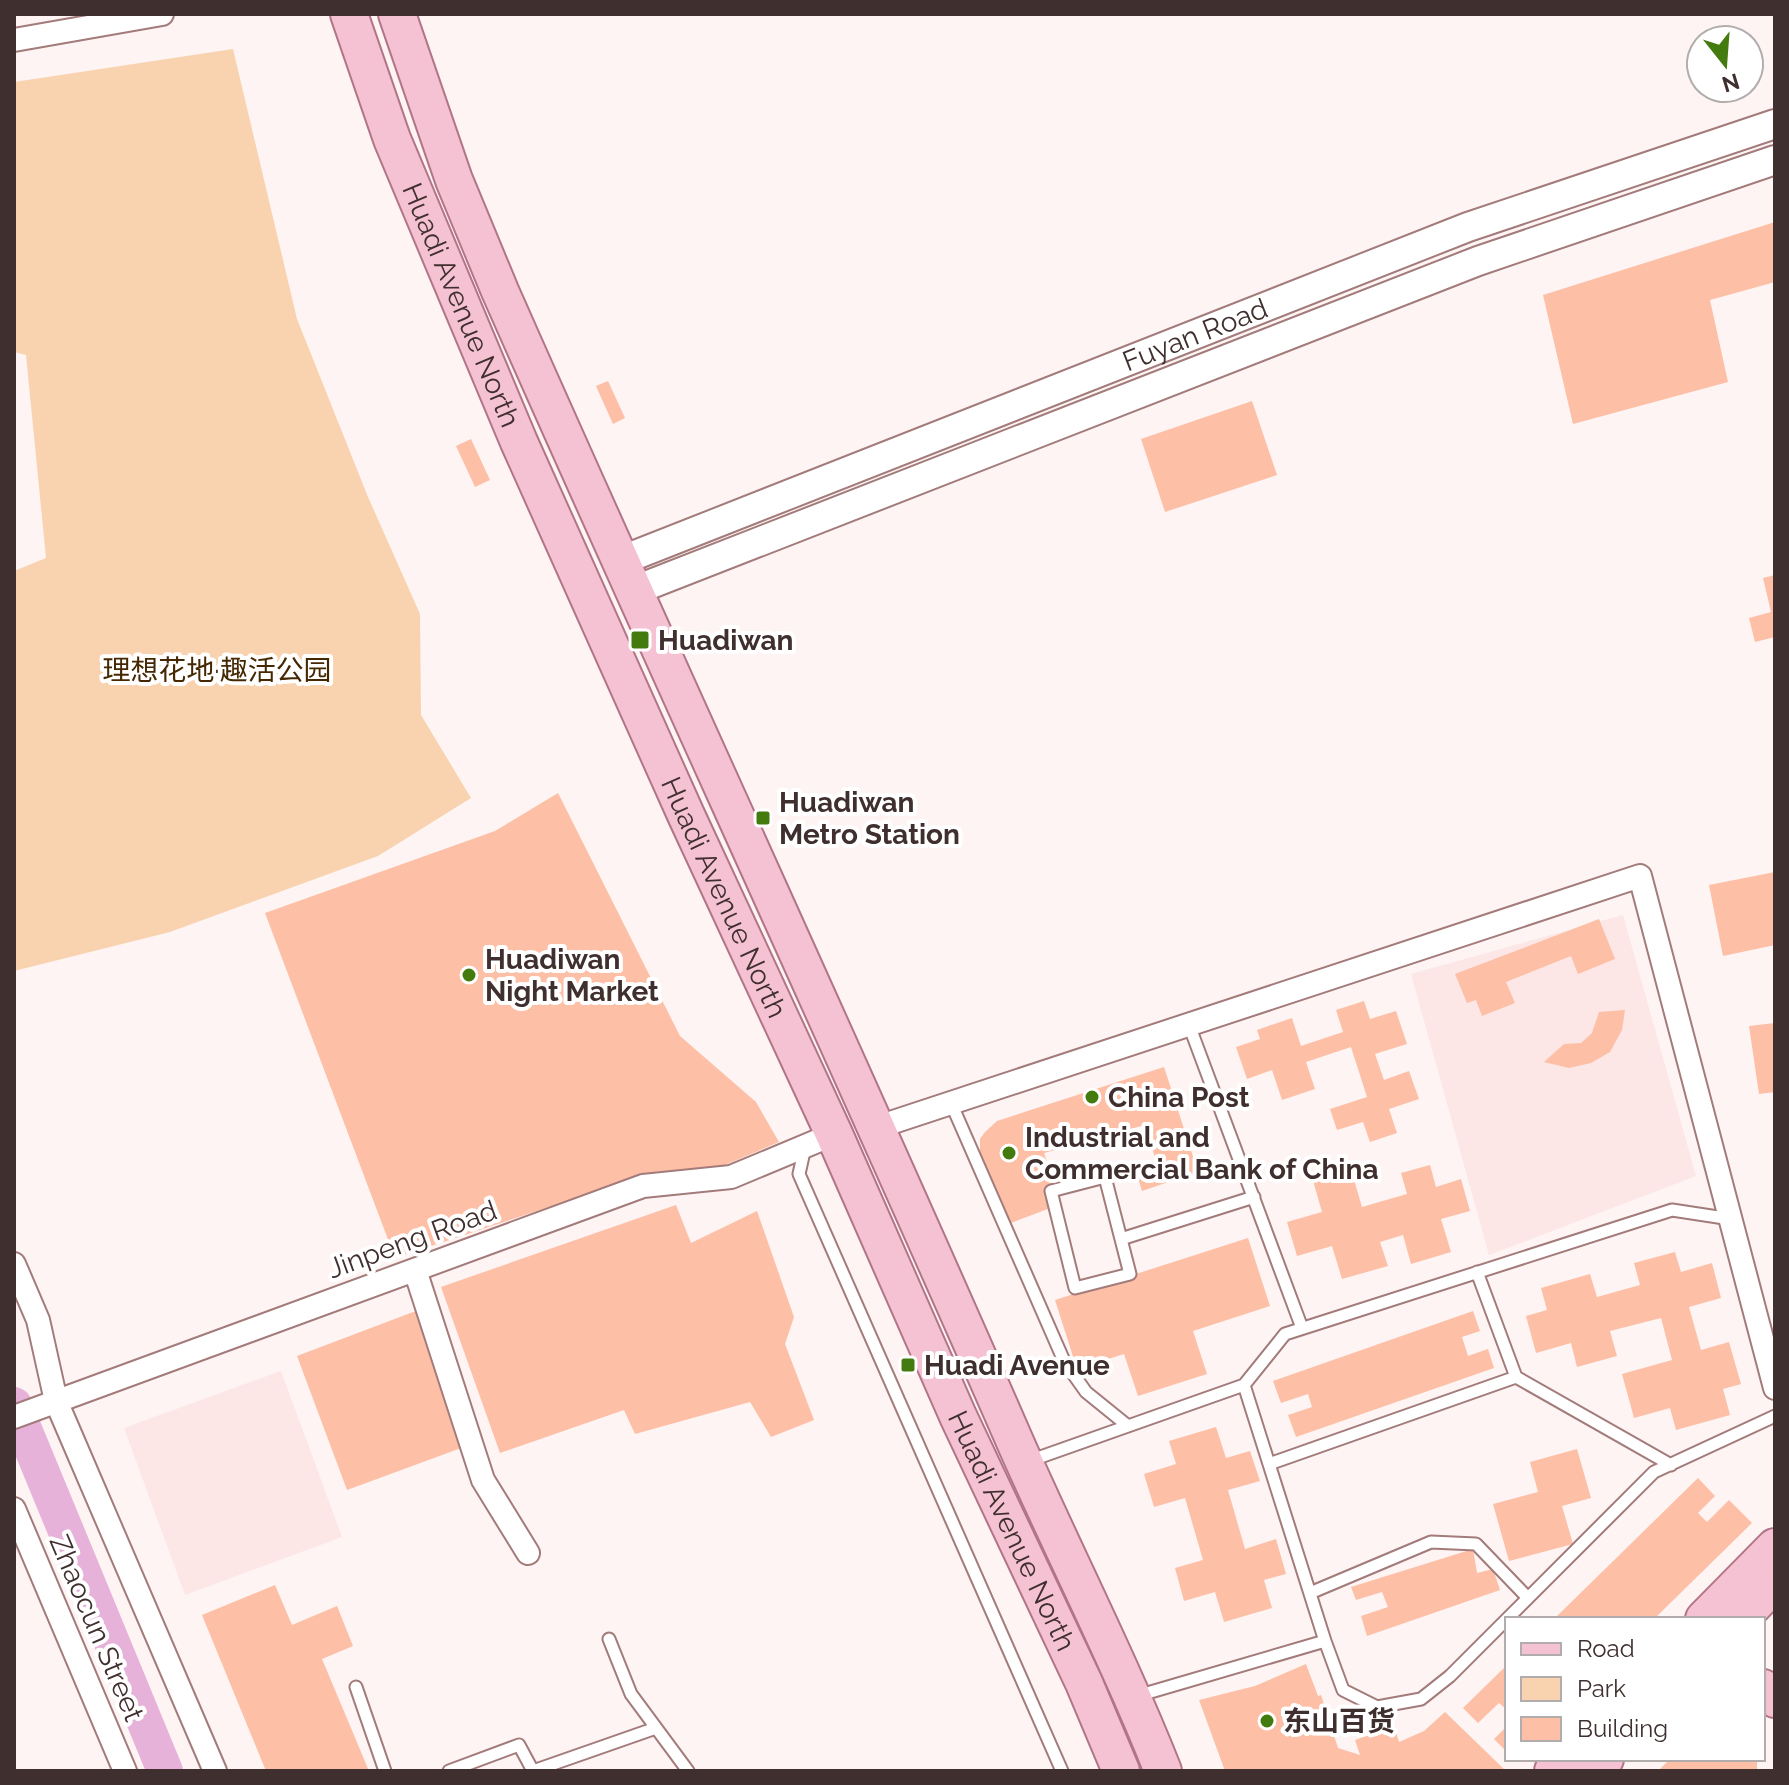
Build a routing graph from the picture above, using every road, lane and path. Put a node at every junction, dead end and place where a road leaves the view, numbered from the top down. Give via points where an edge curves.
1 (162, 14) edge
2 (349, 14) edge
3 (397, 14) edge
4 (14, 40) edge
5 (1775, 124) edge
6 (1775, 160) edge
7 (626, 576) junction
8 (1189, 1025) junction
9 (951, 1103) junction
10 (875, 1128) junction
11 (820, 1140) junction
12 (1254, 1197) junction
13 (1731, 1219) junction
14 (1121, 1239) junction
15 (14, 1264) edge
16 (415, 1270) junction
17 (1477, 1272) junction
18 (1302, 1328) junction
19 (1516, 1377) junction
20 (1244, 1385) junction
21 (1775, 1388) edge
22 (48, 1404) junction
23 (1775, 1416) edge
24 (14, 1417) edge
25 (1128, 1426) junction
26 (1025, 1463) junction
27 (1269, 1464) junction
28 (1671, 1465) junction
29 (14, 1509) edge
30 (1775, 1547) edge
31 (528, 1553) dead end
32 (1775, 1583) edge
33 (1310, 1593) junction
34 (1528, 1598) junction
35 (1509, 1617) edge
36 (1706, 1617) edge
37 (1742, 1617) edge
38 (1505, 1621) edge
39 (609, 1639) dead end
40 (1325, 1641) junction
41 (356, 1687) dead end
42 (1133, 1697) junction
43 (656, 1728) junction
44 (125, 1771) edge
45 (215, 1771) edge
46 (385, 1771) edge
47 (449, 1771) edge
48 (533, 1771) edge
49 (688, 1771) edge
50 (1062, 1771) edge
51 (1121, 1771) edge
52 (1163, 1771) edge

1 - 4 street
2 - 11 main road, Huadi Avenue North via 392,139 519,442 686,815
3 - 7 main road, Huadi Avenue North via 459,194
5 - 7 street, Fuyan Road via 1468,227
6 - 7 street, Fuyan Road via 1478,261
7 - 10 main road, Huadi Avenue North
8 - 9 street
8 - 12 lane
8 - 13 street via 1640,876
9 - 10 street
9 - 25 lane via 1064,1361 1086,1392
10 - 26 main road, Huadi Avenue North
11 - 16 street, Jinpeng Road via 731,1177 643,1186
11 - 50 lane via 799,1174
11 - 51 main road, Huadi Avenue North via 964,1429
12 - 14 lane
12 - 18 lane
13 - 17 lane via 1672,1210
13 - 21 street
14 - 14 lane via 1105,1177 1051,1191 1075,1288 1130,1274
15 - 22 street via 38,1320
16 - 22 street, Jinpeng Road
16 - 31 street via 483,1480
17 - 18 lane
17 - 19 lane
18 - 20 lane via 1285,1334
19 - 27 lane
19 - 28 lane
20 - 25 lane
20 - 27 lane
22 - 24 street, Jinpeng Road
22 - 45 street
23 - 28 lane
25 - 26 lane
26 - 42 main road, Huadi Avenue North
27 - 33 lane
28 - 34 lane via 1654,1472
29 - 44 street, Zhaocun Street
30 - 36 main road
32 - 37 main road
33 - 34 lane via 1431,1542 1476,1544
33 - 40 lane
34 - 35 lane
38 - 40 lane via 1421,1699 1377,1707 1343,1690
39 - 43 lane via 631,1694
40 - 42 lane
41 - 46 lane
42 - 52 main road, Huadi Avenue North
43 - 48 lane
43 - 49 lane
47 - 48 lane via 519,1745

